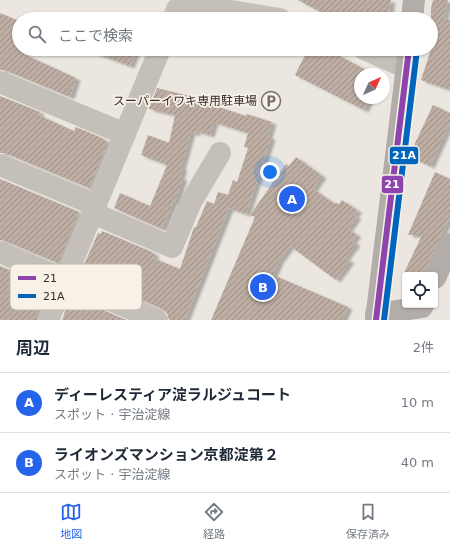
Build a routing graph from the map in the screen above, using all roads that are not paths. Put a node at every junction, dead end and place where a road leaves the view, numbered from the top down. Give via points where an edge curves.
1 (414, 0) edge
2 (176, 12) edge
3 (236, 12) edge
4 (413, 12) edge
5 (157, 56) edge
6 (395, 56) edge
7 (408, 59) edge
8 (0, 82) edge
9 (125, 134) junction
10 (220, 153) dead end
11 (0, 165) edge
12 (94, 209) junction
13 (450, 244) edge
14 (0, 252) edge
15 (28, 264) edge
16 (72, 264) edge
17 (438, 272) edge
18 (417, 308) edge
19 (52, 310) edge
20 (128, 314) edge
21 (376, 317) edge
22 (48, 320) edge
23 (157, 320) edge

1 - 4 main road
2 - 3 street via 186,4
5 - 9 street
6 - 7 street
7 - 21 main road
8 - 9 street
9 - 12 street
10 - 12 street via 191,202 172,247
11 - 12 street
12 - 16 street
13 - 17 main road
14 - 15 street
18 - 21 main road
19 - 22 street
20 - 23 street

